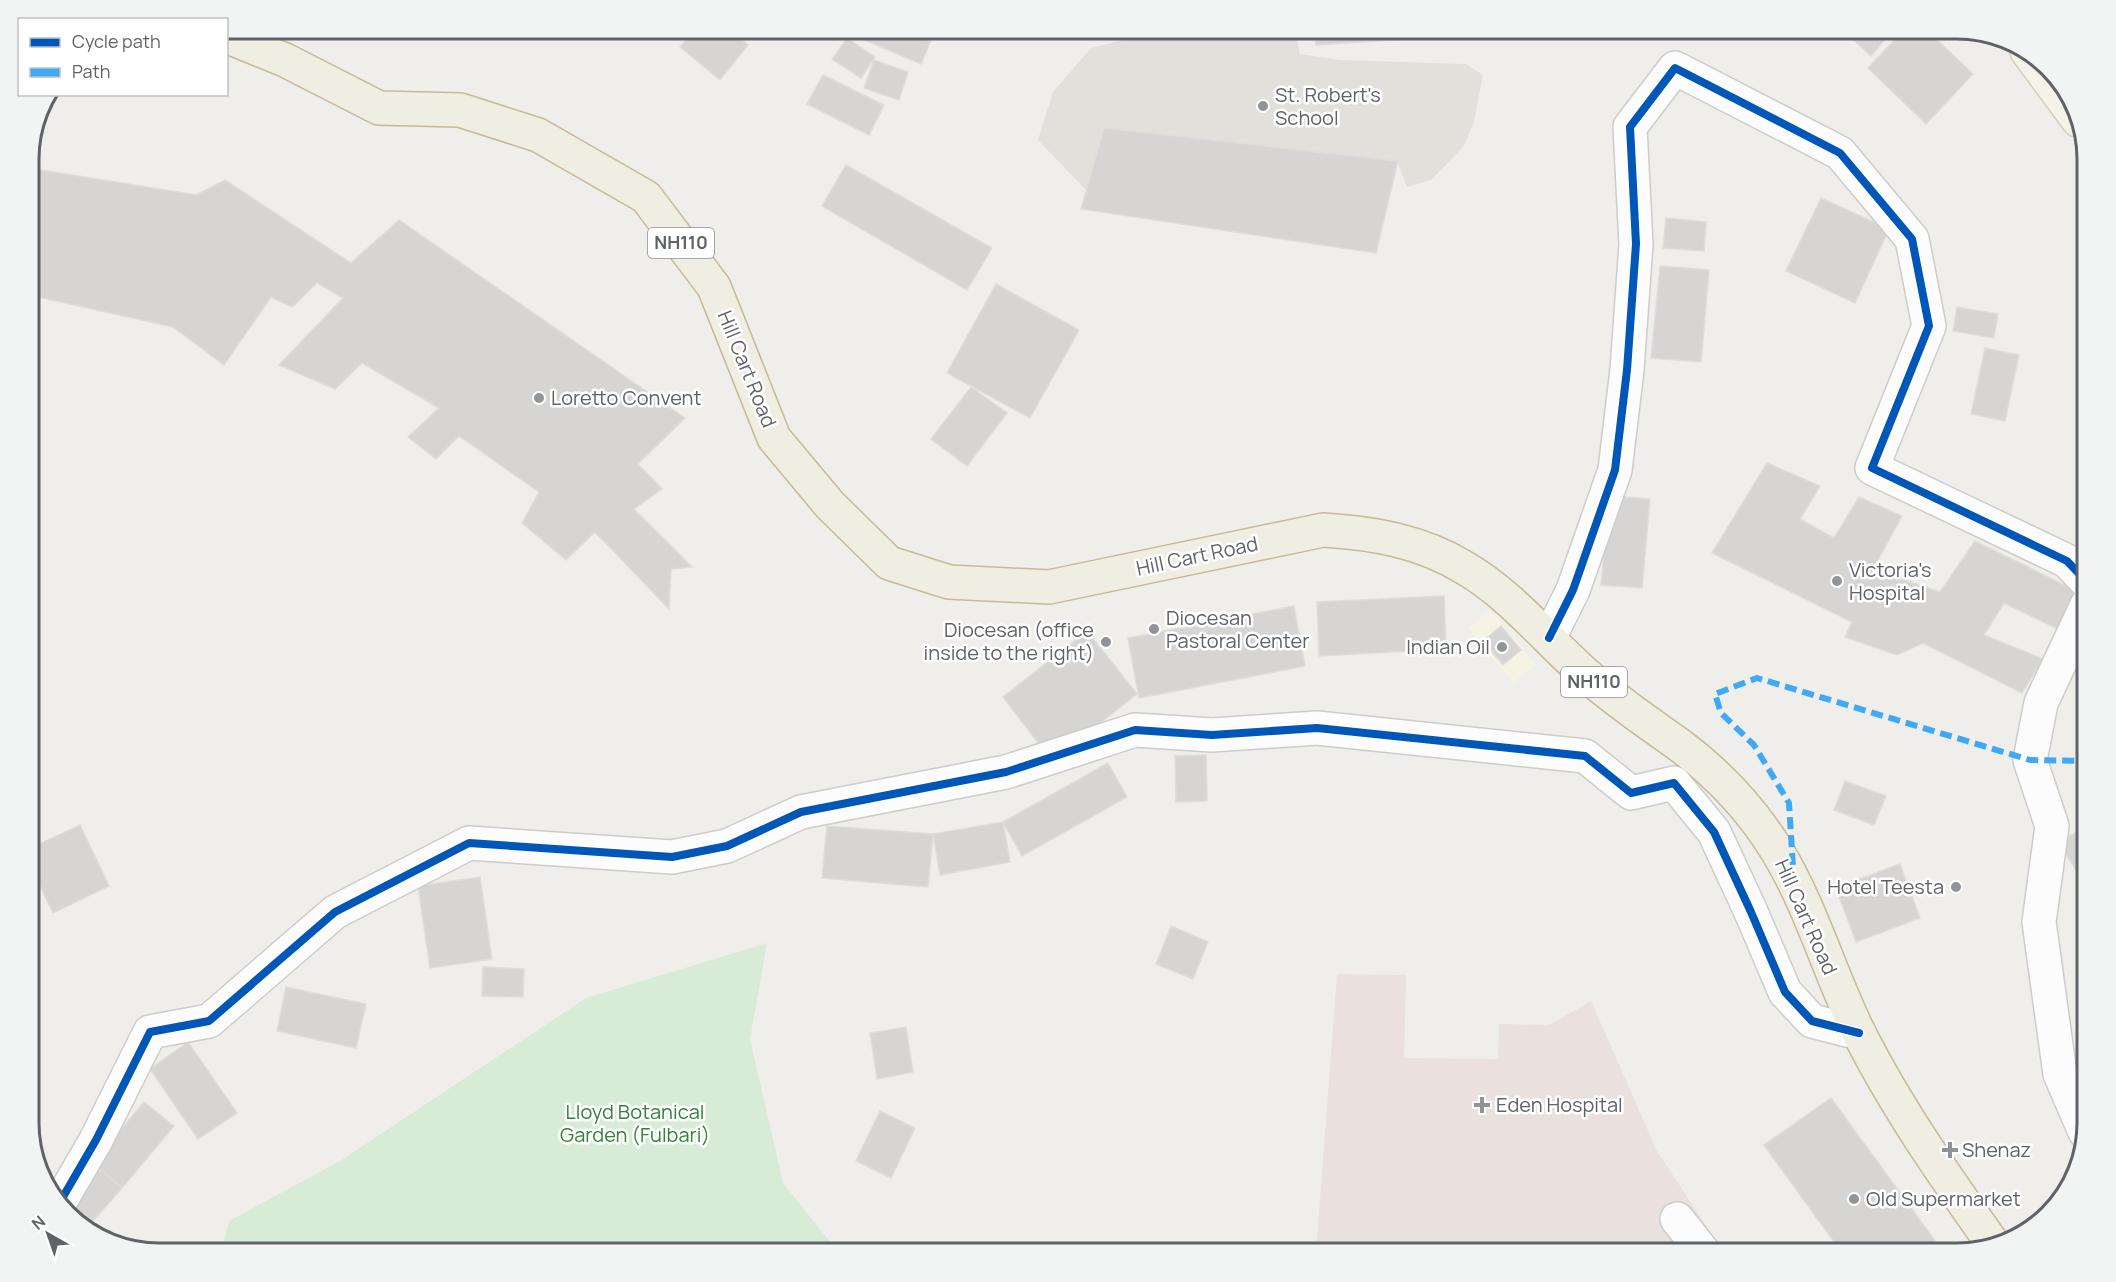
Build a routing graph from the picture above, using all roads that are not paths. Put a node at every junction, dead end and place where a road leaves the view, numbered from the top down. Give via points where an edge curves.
1 (233, 39) edge
2 (2077, 572) edge
3 (2077, 626) edge
4 (1549, 638) junction
5 (1859, 1033) junction
6 (2077, 1113) edge
7 (64, 1196) edge
8 (1677, 1219) dead end
9 (1989, 1239) edge
10 (1696, 1243) edge

1 - 4 highway, Hill Cart Road / NH110 via 285,60 379,108 460,110 538,135 646,197 714,287 774,438 830,505 889,563 949,582 1049,587 1323,530 1362,532 1400,540 1465,567
2 - 4 street via 2067,561 1872,468 1929,326 1912,239 1840,153 1675,68 1630,127 1636,244 1615,470 1573,590
3 - 6 street via 2041,703 2030,760 2052,826 2039,922 2060,1074
4 - 5 highway, Hill Cart Road / NH110 via 1594,682 1703,764 1752,816 1794,883
5 - 7 street via 1812,1022 1785,992 1714,832 1674,783 1631,793 1585,756 1317,728 1212,735 1135,730 1006,772 801,812 727,846 672,856 469,843 335,912 209,1021 150,1032
5 - 9 highway, Hill Cart Road / NH110 via 1917,1136
8 - 10 street

